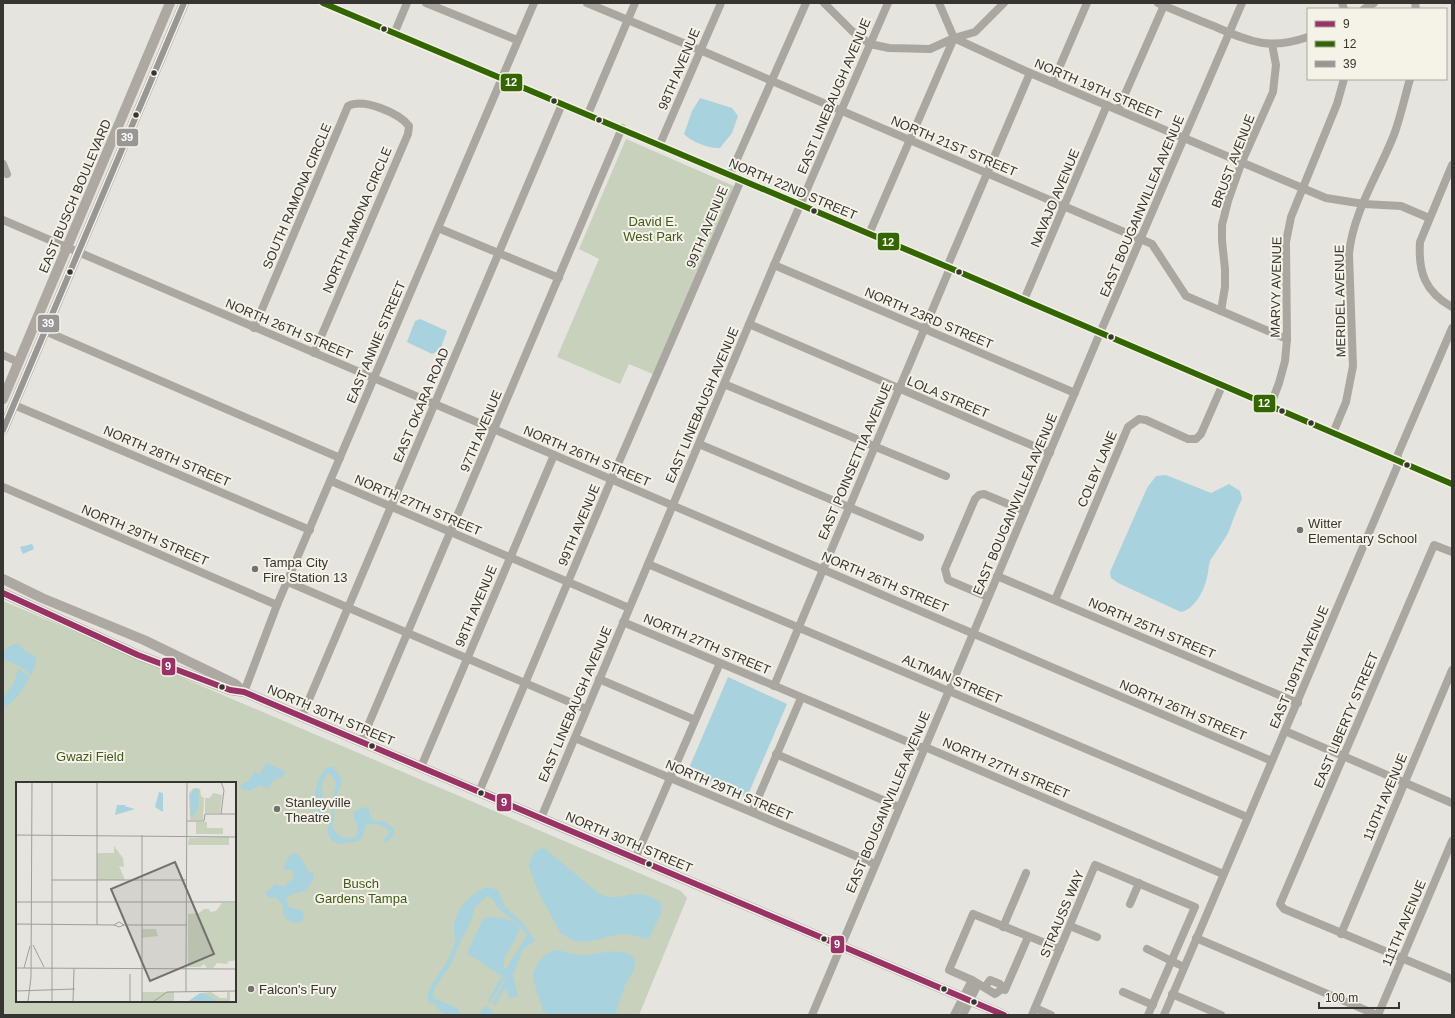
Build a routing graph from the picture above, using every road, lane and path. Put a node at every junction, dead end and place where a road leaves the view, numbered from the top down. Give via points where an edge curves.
1 (170, 3) edge
2 (184, 3) edge
3 (323, 3) edge
4 (407, 3) edge
5 (426, 3) edge
6 (534, 3) edge
7 (587, 3) edge
8 (635, 3) edge
9 (721, 3) edge
10 (806, 3) edge
11 (824, 3) edge
12 (888, 3) edge
13 (939, 3) edge
14 (1004, 3) edge
15 (1087, 3) edge
16 (1242, 3) edge
17 (1162, 4) edge
18 (627, 20) junction
19 (1229, 33) junction
20 (394, 34) junction
21 (1307, 37) edge
22 (954, 38) junction
23 (517, 40) junction
24 (870, 44) junction
25 (1272, 44) junction
26 (700, 50) junction
27 (1030, 73) junction
28 (140, 77) junction
29 (502, 79) junction
30 (1344, 80) edge
31 (1410, 80) edge
32 (772, 81) junction
33 (1053, 82) junction
34 (562, 104) junction
35 (1107, 105) junction
36 (382, 109) joint
37 (842, 110) junction
38 (1118, 110) junction
39 (588, 114) junction
40 (622, 128) junction
41 (1184, 138) junction
42 (910, 140) junction
43 (660, 144) junction
44 (124, 146) junction
45 (3, 164) edge
46 (1242, 164) junction
47 (1452, 166) edge
48 (988, 173) junction
49 (7, 174) dead end
50 (730, 175) junction
51 (741, 180) junction
52 (1301, 189) junction
53 (1364, 204) junction
54 (800, 205) junction
55 (1064, 207) junction
56 (1429, 218) junction
57 (3, 220) edge
58 (438, 228) junction
59 (869, 234) junction
60 (1141, 240) junction
61 (67, 248) junction
62 (78, 253) junction
63 (499, 254) junction
64 (774, 265) junction
65 (949, 267) junction
66 (559, 278) junction
67 (1024, 300) junction
68 (1452, 307) edge
69 (1221, 311) junction
70 (750, 324) junction
71 (254, 328) junction
72 (1452, 328) edge
73 (924, 329) junction
74 (45, 331) junction
75 (1100, 333) junction
76 (1287, 339) junction
77 (314, 353) junction
78 (3, 355) edge
79 (18, 362) junction
80 (374, 379) junction
81 (724, 384) junction
82 (1222, 386) junction
83 (899, 389) junction
84 (1075, 393) junction
85 (3, 399) edge
86 (14, 404) junction
87 (435, 404) junction
88 (1270, 407) junction
89 (3, 430) edge
90 (495, 430) junction
91 (1333, 433) junction
92 (699, 444) junction
93 (874, 447) junction
94 (1050, 453) junction
95 (554, 455) junction
96 (340, 458) junction
97 (1398, 461) junction
98 (946, 476) dead end
99 (612, 478) junction
100 (330, 481) junction
101 (1452, 484) edge
102 (3, 487) edge
103 (673, 505) junction
104 (391, 506) junction
105 (848, 508) junction
106 (1025, 511) junction
107 (310, 530) junction
108 (450, 532) junction
109 (920, 537) dead end
110 (1452, 552) edge
111 (510, 557) junction
112 (648, 564) junction
113 (823, 569) junction
114 (997, 576) junction
115 (3, 578) edge
116 (568, 581) junction
117 (288, 582) junction
118 (3, 593) edge
119 (988, 597) junction
120 (1055, 600) junction
121 (277, 605) junction
122 (347, 608) junction
123 (629, 608) junction
124 (623, 622) junction
125 (798, 628) junction
126 (408, 633) junction
127 (973, 633) junction
128 (467, 658) junction
129 (720, 663) junction
130 (1452, 670) edge
131 (599, 679) junction
132 (525, 683) junction
133 (774, 686) junction
134 (948, 691) junction
135 (244, 692) junction
136 (801, 698) junction
137 (1298, 703) junction
138 (586, 709) junction
139 (302, 716) junction
140 (695, 720) junction
141 (1285, 731) junction
142 (575, 738) junction
143 (361, 742) junction
144 (925, 747) junction
145 (776, 754) junction
146 (1343, 756) junction
147 (1272, 761) junction
148 (421, 767) junction
149 (670, 778) junction
150 (1404, 782) junction
151 (479, 792) junction
152 (1452, 803) edge
153 (899, 807) junction
154 (752, 812) junction
155 (1247, 817) junction
156 (541, 818) junction
157 (1452, 841) edge
158 (635, 859) junction
159 (875, 864) junction
160 (1026, 873) dead end
161 (1223, 874) junction
162 (1139, 883) junction
163 (1130, 904) dead end
164 (1070, 926) junction
165 (1003, 927) junction
166 (1340, 934) junction
167 (1028, 937) junction
168 (1097, 938) dead end
169 (1196, 938) junction
170 (841, 946) junction
171 (1060, 949) junction
172 (1147, 949) dead end
173 (1402, 959) junction
174 (1171, 962) junction
175 (1184, 967) junction
176 (1452, 979) edge
177 (978, 983) junction
178 (1123, 992) dead end
179 (1172, 994) junction
180 (965, 999) junction
181 (1153, 1004) junction
182 (1033, 1012) edge
183 (812, 1015) edge
184 (954, 1015) edge
185 (963, 1015) edge
186 (1004, 1015) edge
187 (1050, 1015) edge
188 (1148, 1015) edge
189 (1164, 1015) edge
190 (1221, 1015) edge
191 (1377, 1015) edge

1 - 28 main road, EAST BUSCH BOULEVARD
2 - 44 main road, EAST BUSCH BOULEVARD
3 - 20 street, NORTH 22ND STREET
4 - 20 street
5 - 23 street
6 - 23 street, EAST ANNIE STREET
7 - 18 street, NORTH 21ST STREET
8 - 18 street
9 - 26 street, 98TH AVENUE
10 - 32 street, 99TH AVENUE
11 - 24 street via 852,31
12 - 24 street, EAST LINEBAUGH AVENUE
13 - 22 street
14 - 22 street via 975,32
15 - 33 street
16 - 19 street, EAST BOUGAINVILLEA AVENUE
17 - 19 street
17 - 38 street
18 - 26 street, NORTH 21ST STREET
18 - 39 street
19 - 25 street via 1247,41
19 - 41 street, EAST BOUGAINVILLEA AVENUE
20 - 29 street, NORTH 22ND STREET
21 - 25 street
22 - 24 street via 930,49 889,48
22 - 27 street, NORTH 19TH STREET
22 - 42 street
23 - 29 street, EAST ANNIE STREET
24 - 37 street, EAST LINEBAUGH AVENUE
25 - 46 street, BRUST AVENUE via 1276,65 1272,92
26 - 32 street, NORTH 21ST STREET
26 - 43 street, 98TH AVENUE
27 - 33 street, NORTH 19TH STREET
27 - 48 street, EAST POINSETTIA AVENUE
28 - 44 main road via 139,94 121,138
28 - 61 main road, EAST BUSCH BOULEVARD
29 - 34 street, NORTH 22ND STREET
29 - 58 street, EAST ANNIE STREET
30 - 52 street, MARVY AVENUE via 1337,104
31 - 53 street, MERIDEL AVENUE via 1395,131
32 - 37 street, NORTH 21ST STREET
32 - 50 street, 99TH AVENUE
33 - 35 street, NORTH 19TH STREET
34 - 39 street, NORTH 22ND STREET
34 - 63 street, EAST OKARA ROAD
35 - 38 street, NORTH 19TH STREET
35 - 55 street, NAVAJO AVENUE
36 - 71 street, SOUTH RAMONA CIRCLE via 360,102 348,106
36 - 77 street, NORTH RAMONA CIRCLE via 403,119 409,126 408,134
37 - 42 street, NORTH 21ST STREET
37 - 54 street, EAST LINEBAUGH AVENUE
38 - 41 street, NORTH 19TH STREET
39 - 40 street, NORTH 22ND STREET
40 - 43 street, NORTH 22ND STREET
40 - 66 street, 97TH AVENUE
41 - 46 street, NORTH 19TH STREET
41 - 60 street, EAST BOUGAINVILLEA AVENUE
42 - 48 street, NORTH 21ST STREET
42 - 59 street
43 - 50 street, NORTH 22ND STREET
44 - 62 main road, EAST BUSCH BOULEVARD
45 - 49 street
46 - 52 street, NORTH 19TH STREET
46 - 69 street, BRUST AVENUE via 1222,225 1225,269
47 - 56 street
48 - 55 street, NORTH 21ST STREET
48 - 65 street, EAST POINSETTIA AVENUE
50 - 51 street, NORTH 22ND STREET
51 - 54 street, NORTH 22ND STREET
51 - 99 street, 99TH AVENUE
52 - 53 street, NORTH 19TH STREET via 1326,198
52 - 76 street, MARVY AVENUE via 1286,242
53 - 56 street, NORTH 19TH STREET via 1401,206
53 - 91 street, MERIDEL AVENUE via 1351,240 1349,254 1353,366 1346,402
54 - 59 street, NORTH 22ND STREET
54 - 64 street, EAST LINEBAUGH AVENUE
55 - 60 street, NORTH 21ST STREET
55 - 67 street, NAVAJO AVENUE
56 - 68 street via 1420,242 1420,267 1430,289
57 - 61 street, NORTH 26TH STREET
58 - 63 street
58 - 80 street, EAST ANNIE STREET
59 - 65 street, NORTH 22ND STREET
60 - 69 street, NORTH 21ST STREET via 1152,244 1186,296
60 - 75 street, EAST BOUGAINVILLEA AVENUE
61 - 62 street, NORTH 26TH STREET
61 - 79 main road, EAST BUSCH BOULEVARD
62 - 71 street, NORTH 26TH STREET
62 - 74 main road, EAST BUSCH BOULEVARD
63 - 66 street
63 - 87 street, EAST OKARA ROAD
64 - 70 street, EAST LINEBAUGH AVENUE
64 - 73 street, NORTH 23RD STREET
65 - 67 street, NORTH 22ND STREET
65 - 73 street, EAST POINSETTIA AVENUE
66 - 90 street, 97TH AVENUE
67 - 75 street, NORTH 22ND STREET
69 - 76 street, NORTH 21ST STREET
70 - 81 street, EAST LINEBAUGH AVENUE
70 - 83 street, LOLA STREET
71 - 77 street, NORTH 26TH STREET
72 - 97 street, EAST 109TH AVENUE via 1398,454
73 - 83 street, EAST POINSETTIA AVENUE
73 - 84 street, NORTH 23RD STREET
74 - 86 main road, EAST BUSCH BOULEVARD
74 - 96 street
75 - 82 street, NORTH 22ND STREET
75 - 84 street, EAST BOUGAINVILLEA AVENUE
76 - 88 street, MARVY AVENUE via 1285,361
77 - 80 street, NORTH 26TH STREET
78 - 79 street
79 - 85 main road, EAST BUSCH BOULEVARD
79 - 86 main road via 22,371 11,398
80 - 87 street, NORTH 26TH STREET
80 - 96 street, EAST ANNIE STREET
81 - 92 street, EAST LINEBAUGH AVENUE
81 - 93 street
82 - 88 street, NORTH 22ND STREET
82 - 120 street, COLBY LANE via 1201,434 1196,439 1188,439 1146,420 1139,419 1128,427
83 - 93 street, EAST POINSETTIA AVENUE
83 - 94 street, LOLA STREET
84 - 94 street, EAST BOUGAINVILLEA AVENUE
86 - 89 main road, EAST BUSCH BOULEVARD
86 - 107 street, NORTH 28TH STREET
87 - 90 street, NORTH 26TH STREET
87 - 104 street, EAST OKARA ROAD
88 - 91 street, NORTH 22ND STREET
90 - 95 street, NORTH 26TH STREET
90 - 108 street, 97TH AVENUE
91 - 97 street, NORTH 22ND STREET
92 - 103 street, EAST LINEBAUGH AVENUE
92 - 105 street
93 - 98 street
93 - 105 street, EAST POINSETTIA AVENUE
94 - 106 street, EAST BOUGAINVILLEA AVENUE
95 - 99 street, NORTH 26TH STREET
95 - 111 street, 98TH AVENUE
96 - 100 street, EAST ANNIE STREET
97 - 101 street, NORTH 22ND STREET
97 - 137 street, EAST 109TH AVENUE
99 - 103 street, NORTH 26TH STREET
99 - 116 street, 99TH AVENUE
100 - 104 street, NORTH 27TH STREET
100 - 107 street, EAST ANNIE STREET
102 - 121 street, NORTH 29TH STREET
103 - 112 street, EAST LINEBAUGH AVENUE
103 - 113 street, NORTH 26TH STREET
104 - 108 street, NORTH 27TH STREET
104 - 122 street, EAST OKARA ROAD
105 - 109 street
105 - 113 street, EAST POINSETTIA AVENUE
106 - 114 street, EAST BOUGAINVILLEA AVENUE
106 - 119 street via 984,494 975,499 945,569 948,580
107 - 117 street, EAST ANNIE STREET
108 - 111 street, NORTH 27TH STREET
108 - 126 street, 97TH AVENUE
110 - 146 street, EAST LIBERTY STREET via 1434,545
111 - 116 street, NORTH 27TH STREET
111 - 128 street, 98TH AVENUE
112 - 123 street, EAST LINEBAUGH AVENUE
112 - 125 street, ALTMAN STREET
113 - 125 street, EAST POINSETTIA AVENUE
113 - 127 street, NORTH 26TH STREET
114 - 119 street, EAST BOUGAINVILLEA AVENUE
114 - 120 street, NORTH 25TH STREET
115 - 135 main road, NORTH 30TH STREET via 158,647 235,684
116 - 123 street, NORTH 27TH STREET
116 - 132 street, 99TH AVENUE
117 - 121 street, EAST ANNIE STREET
117 - 122 street
118 - 135 main road, NORTH 30TH STREET via 138,655 230,690
119 - 127 street, EAST BOUGAINVILLEA AVENUE
120 - 137 street, NORTH 25TH STREET
121 - 135 street, EAST ANNIE STREET
122 - 126 street
122 - 139 street, EAST OKARA ROAD
123 - 124 street, EAST LINEBAUGH AVENUE
124 - 129 street, NORTH 27TH STREET
124 - 131 street, EAST LINEBAUGH AVENUE
125 - 133 street, EAST POINSETTIA AVENUE
125 - 134 street, ALTMAN STREET
126 - 128 street
126 - 143 street, 97TH AVENUE
127 - 134 street, EAST BOUGAINVILLEA AVENUE
127 - 147 street, NORTH 26TH STREET
128 - 132 street
128 - 148 street, 98TH AVENUE
129 - 133 street, NORTH 27TH STREET
129 - 140 street
130 - 150 street, 110TH AVENUE
131 - 138 street, EAST LINEBAUGH AVENUE
131 - 140 street
132 - 138 street
132 - 151 street, 99TH AVENUE
133 - 136 street, NORTH 27TH STREET
134 - 144 street, EAST BOUGAINVILLEA AVENUE
134 - 155 street, ALTMAN STREET
135 - 139 main road, NORTH 30TH STREET
136 - 144 street, NORTH 27TH STREET
136 - 145 street
137 - 141 street, EAST 109TH AVENUE
138 - 142 street, EAST LINEBAUGH AVENUE
139 - 143 main road, NORTH 30TH STREET
140 - 149 street
141 - 146 street
141 - 147 street, EAST 109TH AVENUE
142 - 149 street, NORTH 29TH STREET
142 - 156 street, EAST LINEBAUGH AVENUE
143 - 148 main road, NORTH 30TH STREET
144 - 153 street, EAST BOUGAINVILLEA AVENUE
144 - 161 street, NORTH 27TH STREET
145 - 153 street
145 - 154 street
146 - 150 street
146 - 166 street, EAST LIBERTY STREET via 1280,904 1284,909
147 - 155 street, EAST 109TH AVENUE
148 - 151 main road, NORTH 30TH STREET
149 - 154 street, NORTH 29TH STREET
149 - 158 street
150 - 152 street
150 - 166 street, 110TH AVENUE
151 - 156 main road, NORTH 30TH STREET
153 - 159 street, EAST BOUGAINVILLEA AVENUE
154 - 159 street, NORTH 29TH STREET
155 - 161 street, EAST 109TH AVENUE
156 - 158 main road, NORTH 30TH STREET
157 - 173 street, 111TH AVENUE
158 - 170 main road, NORTH 30TH STREET
159 - 170 street, EAST BOUGAINVILLEA AVENUE
160 - 165 street
161 - 169 street, EAST 109TH AVENUE
162 - 163 street
162 - 164 street, STRAUSS WAY via 1096,865
162 - 174 street, STRAUSS WAY via 1195,907
164 - 168 street
164 - 171 street, STRAUSS WAY
165 - 167 street
165 - 177 street via 973,914 949,970
166 - 173 street
167 - 171 street
167 - 177 street via 1005,990 1002,989 995,994
169 - 175 street, EAST 109TH AVENUE
169 - 191 street
170 - 180 main road, NORTH 30TH STREET
170 - 183 street, EAST BOUGAINVILLEA AVENUE
171 - 182 street, STRAUSS WAY
172 - 174 street
173 - 176 street
173 - 191 street, 111TH AVENUE
174 - 175 street
174 - 181 street, STRAUSS WAY
175 - 179 street, EAST 109TH AVENUE
177 - 180 street
178 - 181 street
179 - 189 street, EAST 109TH AVENUE
179 - 190 street
180 - 184 street
180 - 185 street
180 - 186 main road, NORTH 30TH STREET
181 - 188 street, STRAUSS WAY
182 - 187 street

